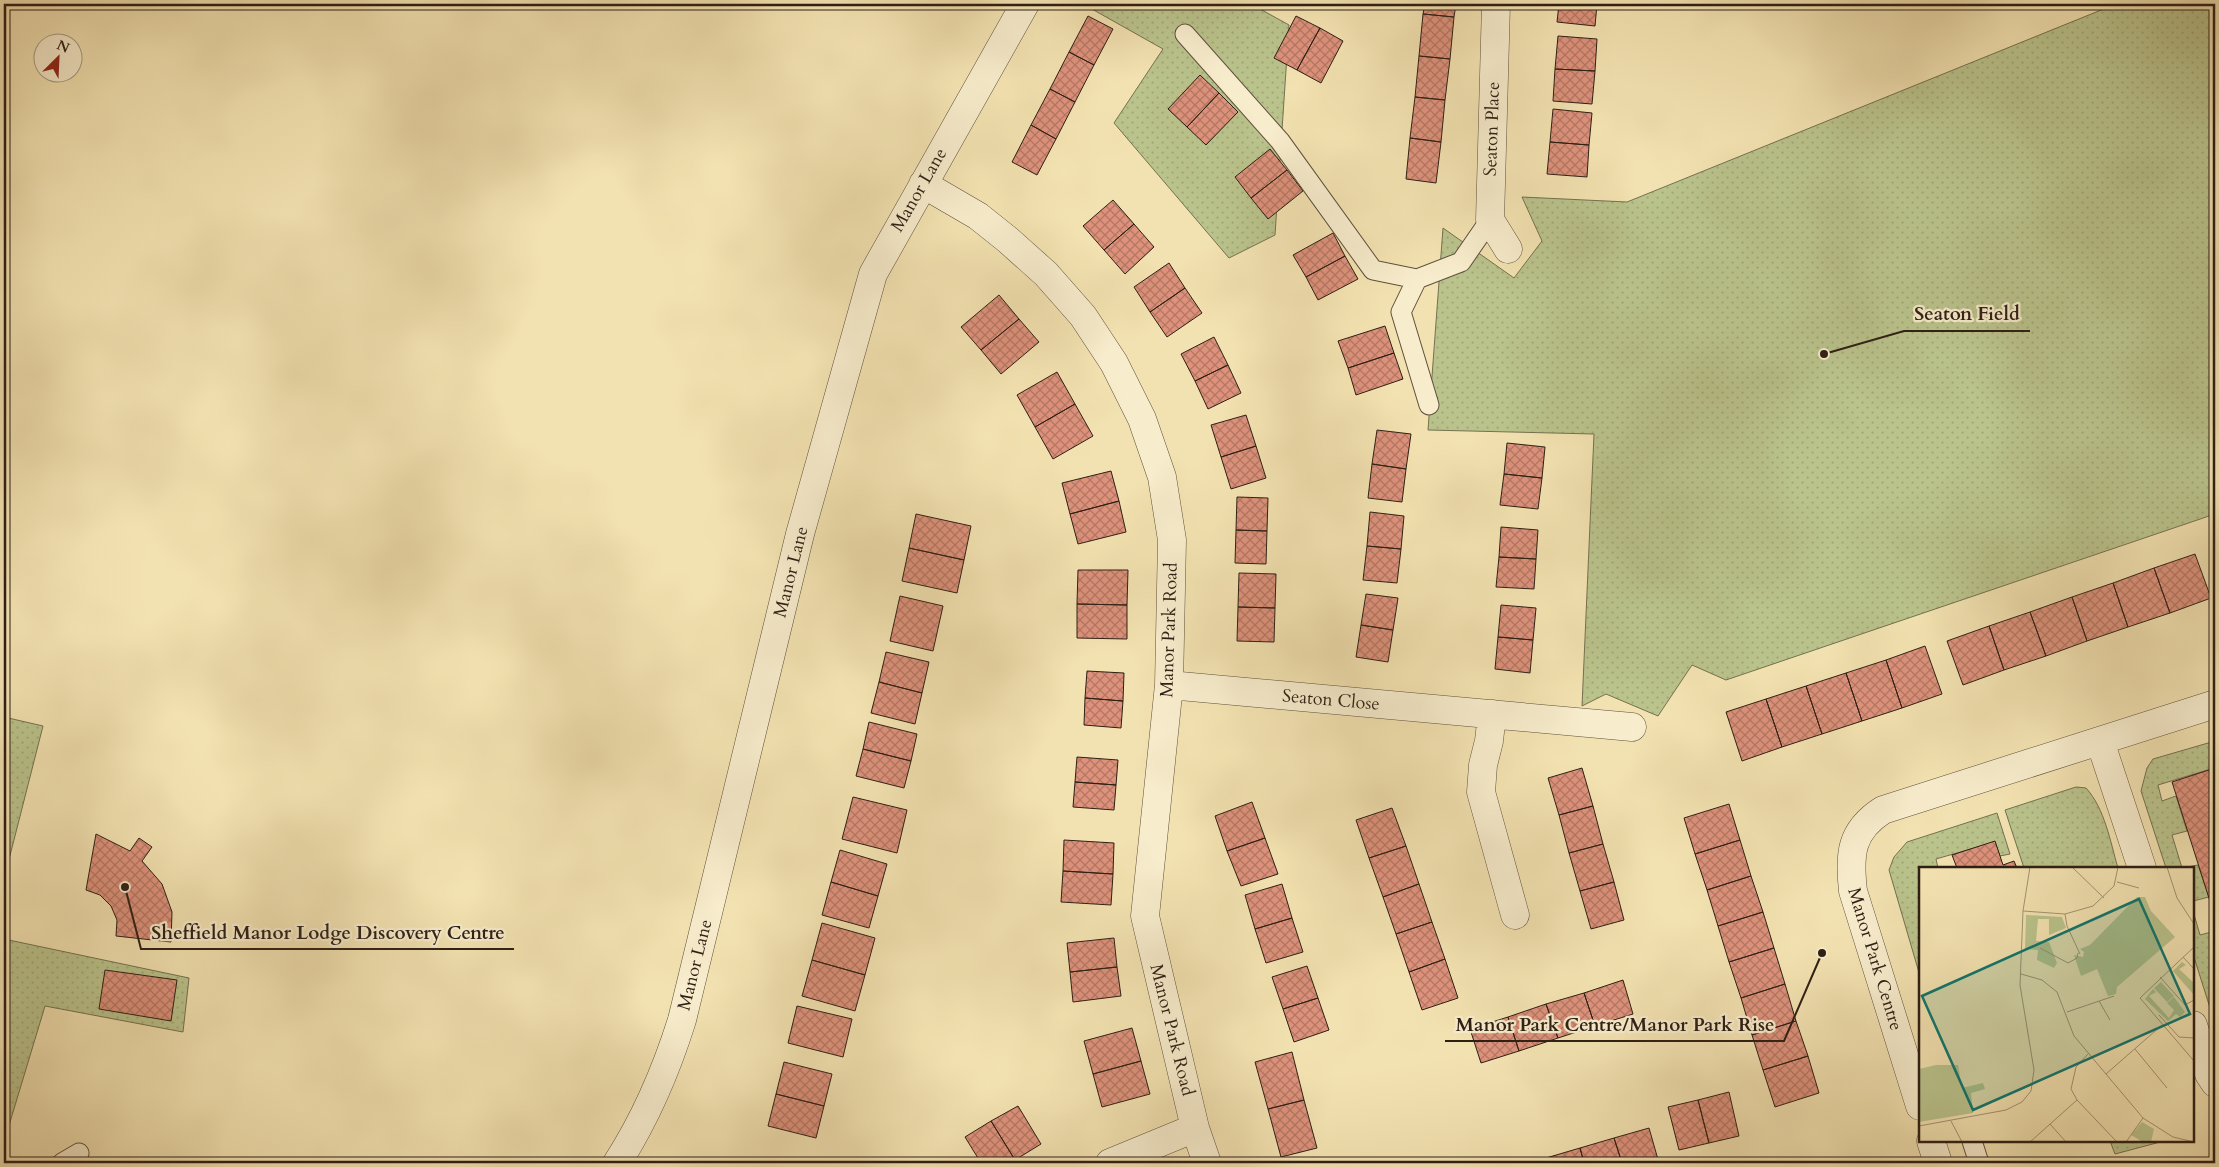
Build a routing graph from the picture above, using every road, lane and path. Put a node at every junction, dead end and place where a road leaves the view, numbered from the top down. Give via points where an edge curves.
1 (1025, 4) edge
2 (1496, 4) edge
3 (1185, 34) dead end
4 (923, 184) junction
5 (1490, 220) junction
6 (1508, 249) dead end
7 (1416, 278) junction
8 (1429, 405) dead end
9 (1170, 685) junction
10 (2215, 704) edge
11 (1492, 714) junction
12 (1632, 727) dead end
13 (2100, 741) junction
14 (2142, 867) edge
15 (1514, 915) dead end
16 (2194, 1028) edge
17 (2215, 1083) edge
18 (1919, 1103) edge
19 (1196, 1128) junction
20 (1972, 1142) edge
21 (79, 1153) dead end
22 (62, 1163) edge
23 (617, 1163) edge
24 (1110, 1163) edge
25 (1207, 1163) edge
26 (1979, 1163) edge

1 - 4 street, Manor Lane
2 - 5 street, Seaton Place
3 - 7 lane via 1280,141 1373,270
4 - 9 street, Manor Park Road via 978,216 1046,274 1083,316 1114,363 1138,411 1162,478 1172,540
4 - 23 street, Manor Lane via 873,274 800,534 682,1020 644,1118
5 - 6 street
5 - 7 lane via 1461,262
7 - 8 lane via 1401,312
9 - 11 street, Seaton Close
9 - 19 street, Manor Park Road via 1144,916
10 - 13 street, Manor Park Centre
11 - 12 street, Seaton Close
11 - 15 street via 1481,792
13 - 14 street
13 - 18 street, Manor Park Centre via 1883,810 1865,824 1854,843 1850,870 1853,891
16 - 17 street
19 - 24 street
19 - 25 street, Manor Park Road
20 - 26 lane
21 - 22 lane

